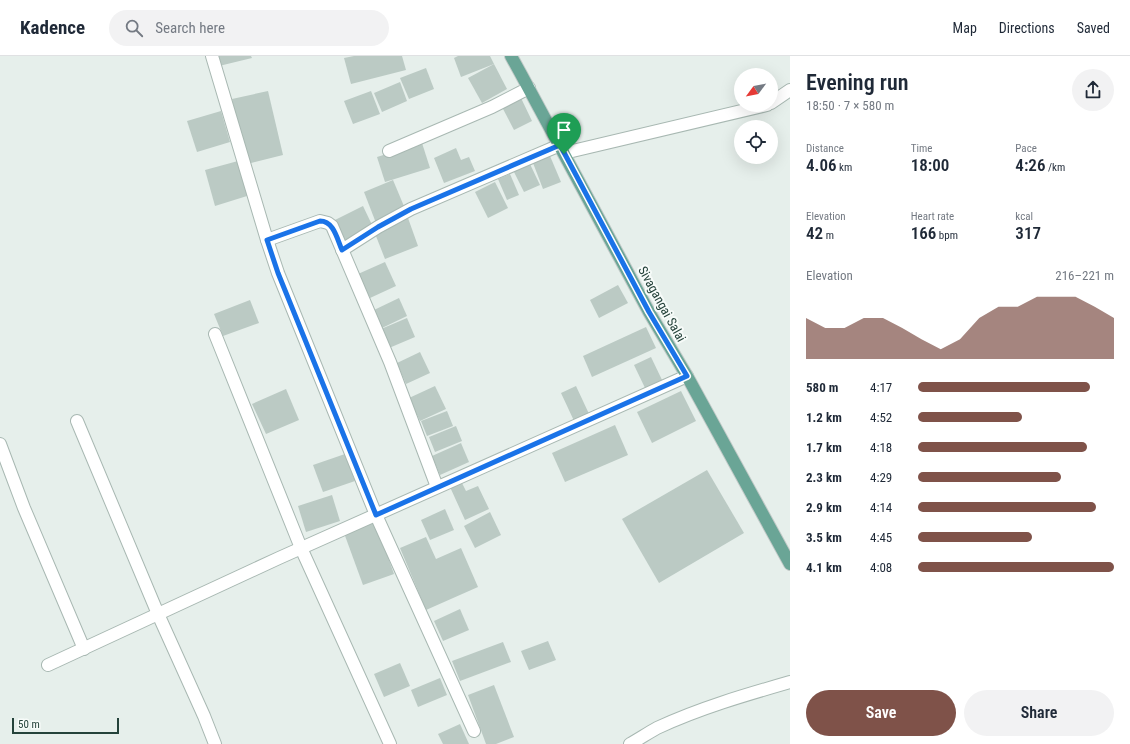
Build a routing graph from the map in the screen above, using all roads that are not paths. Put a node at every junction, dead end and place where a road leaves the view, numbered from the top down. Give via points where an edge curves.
1 (212, 56) edge
2 (511, 56) edge
3 (529, 88) junction
4 (790, 90) edge
5 (778, 98) edge
6 (734, 112) edge
7 (562, 149) junction
8 (389, 151) dead end
9 (267, 240) junction
10 (342, 250) junction
11 (215, 334) dead end
12 (687, 376) junction
13 (77, 421) dead end
14 (0, 444) edge
15 (437, 487) junction
16 (376, 515) junction
17 (301, 548) junction
18 (790, 564) edge
19 (158, 614) junction
20 (84, 648) junction
21 (48, 665) dead end
22 (790, 682) edge
23 (474, 731) dead end
24 (215, 744) edge
25 (390, 744) edge
26 (630, 744) edge

1 - 9 street
2 - 3 main road, Sivagangai Salai
3 - 7 main road, Sivagangai Salai
3 - 8 street via 492,107
4 - 5 street
6 - 7 street
7 - 10 street via 411,209
7 - 12 main road, Sivagangai Salai via 649,312
9 - 10 street via 324,221 332,226
9 - 16 street
10 - 15 street via 390,362
11 - 17 street
12 - 15 street
12 - 18 main road, Sivagangai Salai
13 - 19 street
14 - 20 street via 24,508
15 - 16 street
16 - 17 street
16 - 23 street
17 - 19 street
17 - 25 street
19 - 20 street
19 - 24 street
20 - 21 street
22 - 26 street via 704,709 655,729

